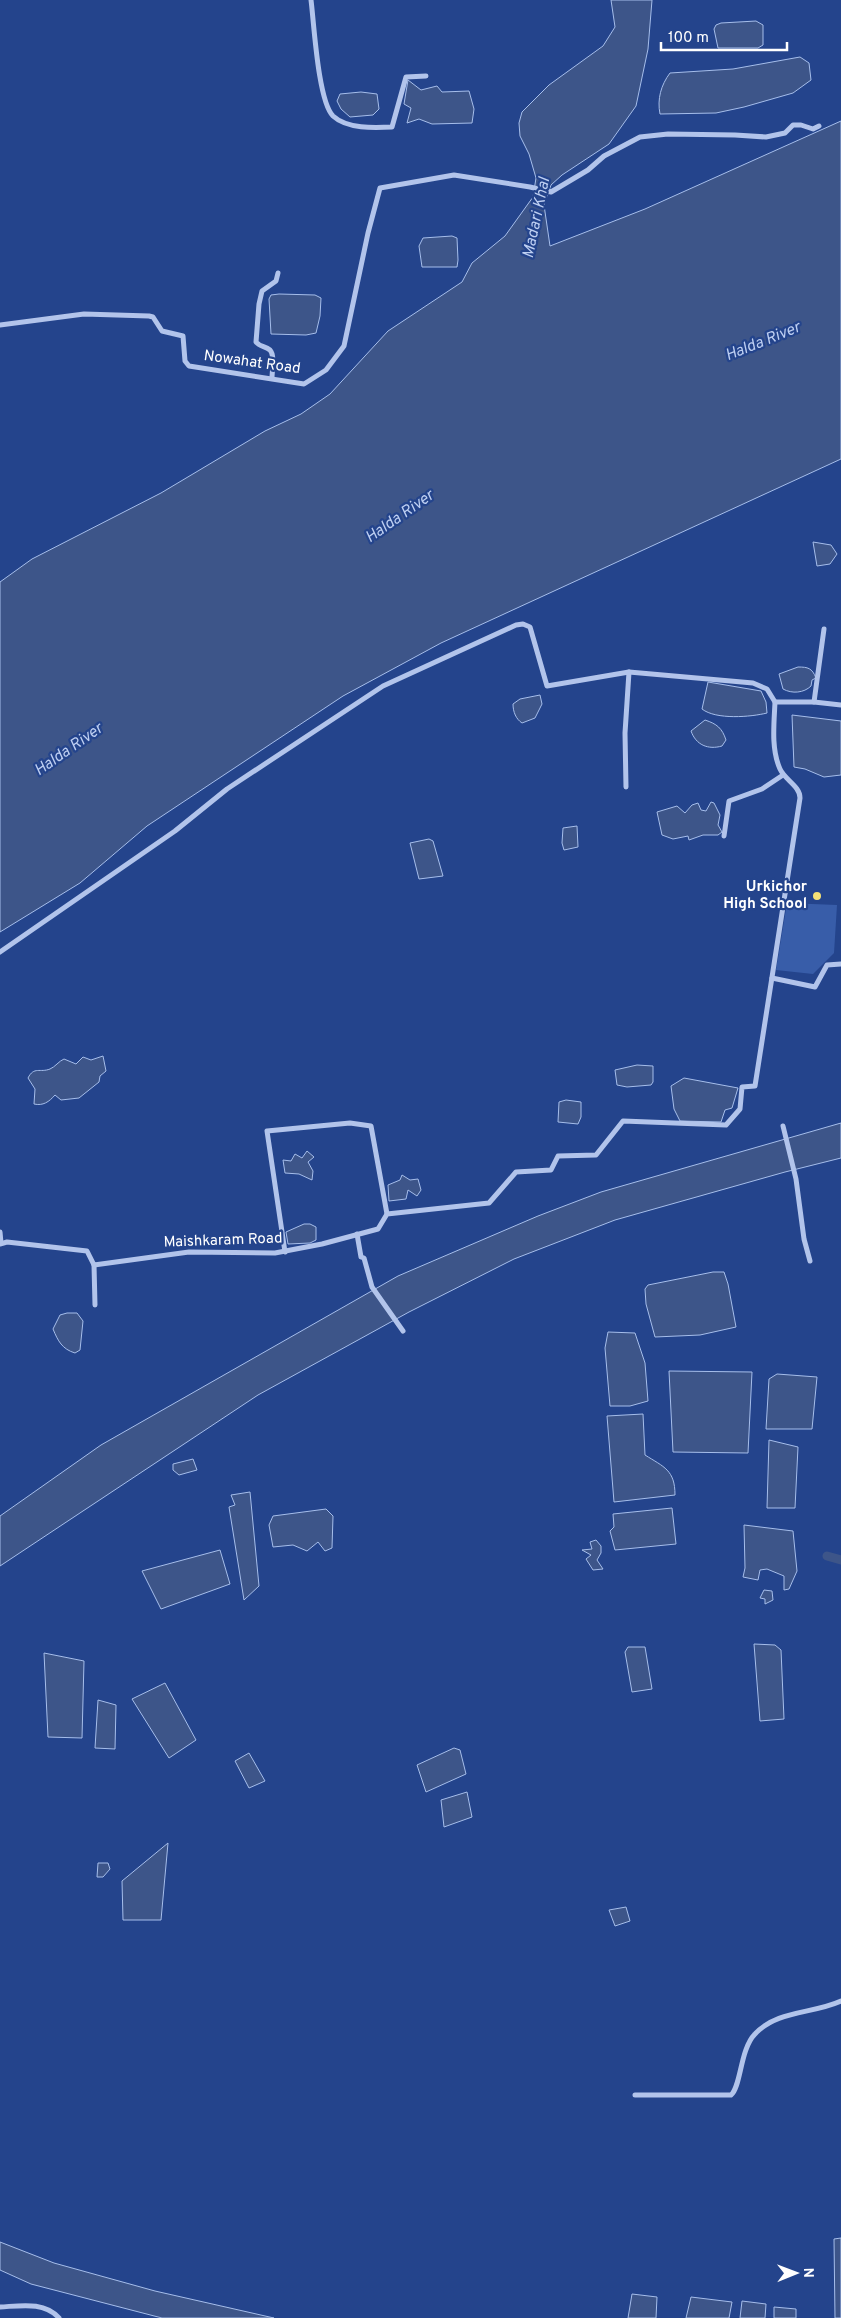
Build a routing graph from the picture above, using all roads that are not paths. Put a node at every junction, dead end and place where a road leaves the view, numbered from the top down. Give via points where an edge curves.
1 (311, 0) edge
2 (426, 76) dead end
3 (819, 126) dead end
4 (278, 273) dead end
5 (0, 325) edge
6 (272, 378) junction
7 (824, 629) dead end
8 (629, 672) junction
9 (775, 702) junction
10 (814, 702) junction
11 (841, 705) edge
12 (783, 776) junction
13 (626, 787) dead end
14 (724, 836) dead end
15 (0, 952) edge
16 (841, 964) edge
17 (772, 978) junction
18 (783, 1126) dead end
19 (387, 1214) junction
20 (0, 1232) edge
21 (357, 1234) junction
22 (1, 1244) edge
23 (285, 1252) junction
24 (810, 1260) dead end
25 (94, 1265) junction
26 (95, 1305) dead end
27 (403, 1332) dead end
28 (841, 2000) edge
29 (635, 2094) dead end
30 (0, 2307) edge
31 (59, 2318) edge

1 - 2 street via 323,97 333,116 350,125 392,127 406,77
3 - 6 street, Nowahat Road via 793,125 785,133 766,137 735,134 640,137 604,156 588,170 551,192 454,176 380,188 344,346 326,370 304,384
4 - 6 street via 276,281 262,291 256,342 272,354
5 - 6 street, Nowahat Road via 84,314 149,316 162,331 182,336 185,361 189,366
7 - 10 street
8 - 9 street via 753,683 767,689
8 - 13 street
8 - 15 street via 547,686 530,626 516,625 383,686 227,789 175,831
9 - 10 street
9 - 12 street via 774,747
10 - 11 street
12 - 14 street via 729,801
12 - 17 street via 799,791 800,798
16 - 17 street via 827,965 815,987
17 - 19 street via 755,1086 742,1087 740,1109 726,1125 623,1121 596,1155 558,1156 550,1170 516,1172 489,1203
18 - 24 street
19 - 21 street, Maishkaram Road via 378,1229
19 - 23 street via 371,1126 350,1123 267,1131
20 - 22 street
21 - 23 street, Maishkaram Road
21 - 27 street via 372,1287
22 - 25 street via 8,1242 87,1251
23 - 25 street, Maishkaram Road via 188,1252
25 - 26 street
28 - 29 street via 821,2009 778,2018 763,2026 750,2039 736,2091 731,2094
30 - 31 street via 37,2306

